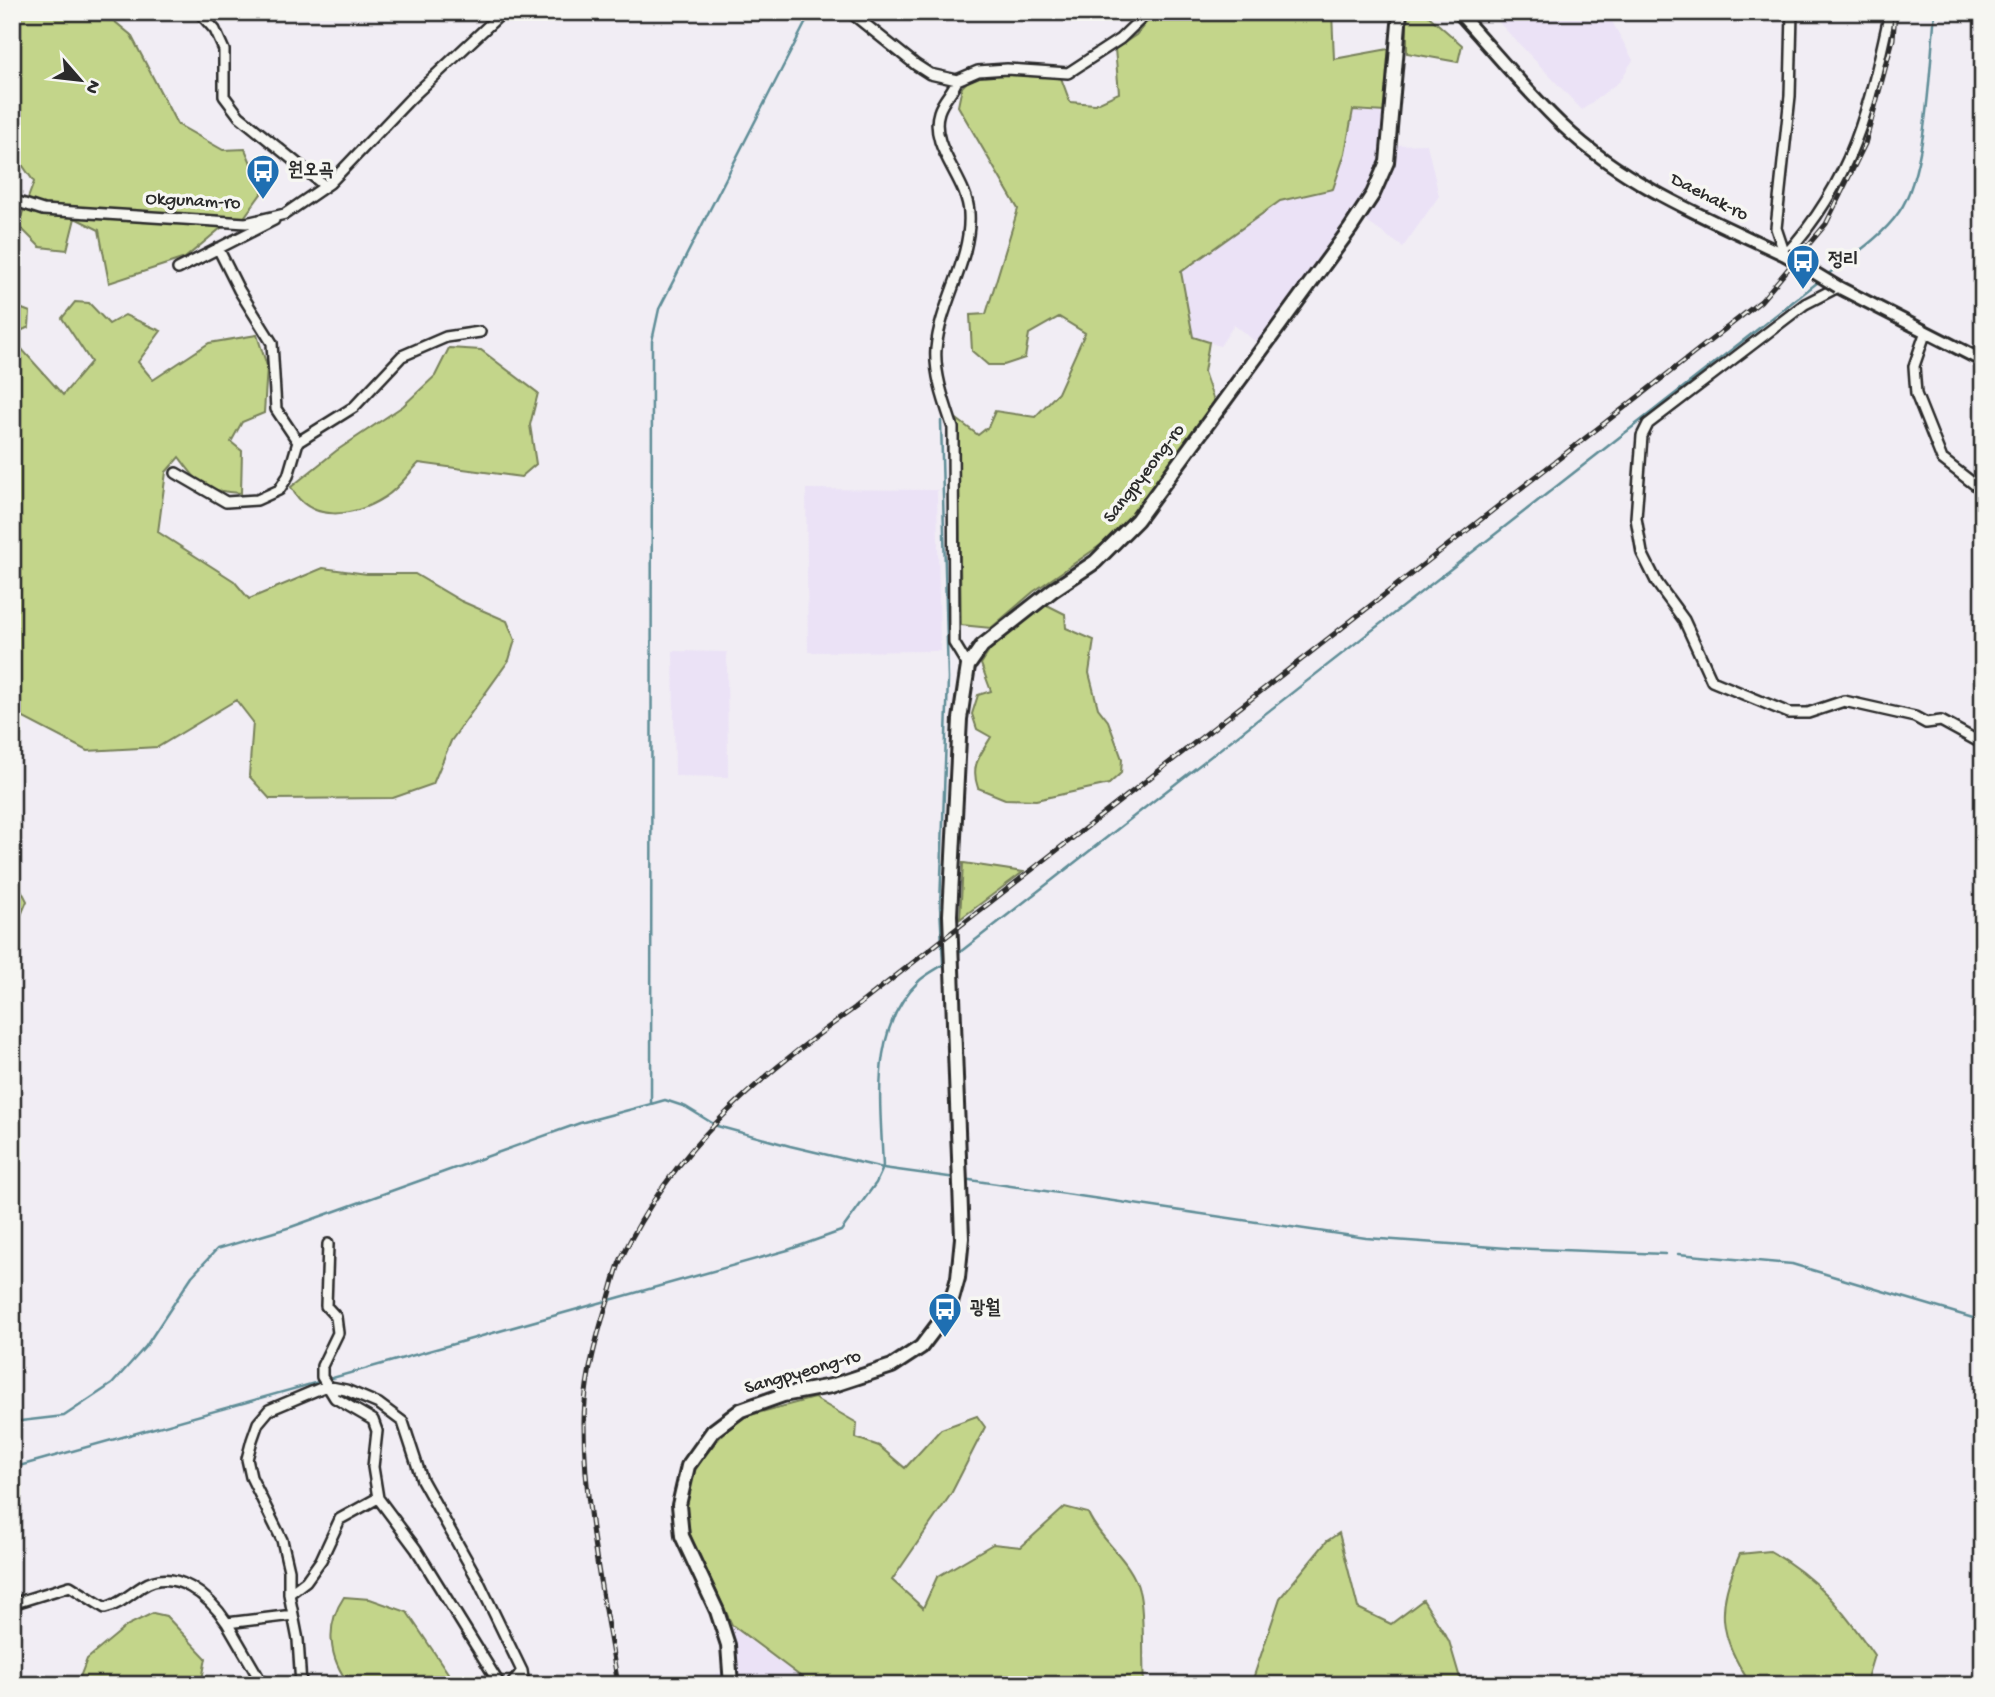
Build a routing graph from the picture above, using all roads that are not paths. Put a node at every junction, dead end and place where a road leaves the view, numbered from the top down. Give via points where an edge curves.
1 (199, 12) edge
2 (503, 12) edge
3 (850, 12) edge
4 (1148, 12) edge
5 (1400, 12) edge
6 (1458, 12) edge
7 (1793, 12) edge
8 (1889, 12) edge
9 (930, 74) junction
10 (957, 80) junction
11 (946, 99) junction
12 (325, 186) junction
13 (12, 200) edge
14 (285, 214) junction
15 (218, 248) junction
16 (1785, 255) junction
17 (178, 269) dead end
18 (1838, 286) junction
19 (480, 332) dead end
20 (1925, 334) junction
21 (1983, 361) edge
22 (298, 442) junction
23 (176, 473) dead end
24 (1983, 491) edge
25 (968, 666) junction
26 (1983, 744) edge
27 (328, 1244) dead end
28 (324, 1381) junction
29 (378, 1498) junction
30 (289, 1594) junction
31 (12, 1604) edge
32 (293, 1615) junction
33 (227, 1623) junction
34 (522, 1671) junction
35 (263, 1685) edge
36 (301, 1685) edge
37 (500, 1685) edge
38 (510, 1685) edge
39 (524, 1685) edge
40 (731, 1685) edge

1 - 12 street via 224,50 224,96 239,116
2 - 12 street, Okgunam-ro
3 - 9 street
4 - 10 street via 1102,52 1068,73 1007,69 978,71
5 - 25 main road, Sangpyeong-ro via 1387,162 1350,229 1137,520 1095,562 982,646
6 - 16 street, Daehak-ro via 1564,127 1616,167 1691,211
7 - 16 street via 1790,96 1776,228
8 - 16 street via 1863,124 1841,180 1813,224
9 - 10 street
9 - 11 street via 946,86
10 - 11 street
11 - 25 street via 938,113 938,130 970,213 936,351 953,428 954,643
12 - 14 street, Okgunam-ro
13 - 14 street, Okgunam-ro via 43,210 246,223
14 - 15 street
15 - 17 street
15 - 22 street via 272,343 276,409
16 - 18 street, Daehak-ro, bridge
18 - 20 street, Daehak-ro
18 - 26 street via 1805,304 1648,424 1642,436 1636,518 1642,552 1657,583 1684,620 1712,681 1789,713 1844,701 1926,723 1941,721
19 - 22 street via 446,338 402,356 354,407
20 - 21 street, Daehak-ro
20 - 24 street via 1914,366 1916,394 1942,459
22 - 23 street via 279,490 257,500 226,502
25 - 40 main road, Sangpyeong-ro via 960,719 950,947 961,1188 958,1278 949,1310 921,1347 872,1374 741,1410 713,1430 688,1466 679,1505 682,1536 717,1611 728,1645
27 - 28 street via 326,1306 337,1317 338,1333 322,1366
28 - 29 street via 335,1398 373,1420
28 - 30 street via 269,1410 258,1423 247,1460 282,1540
28 - 34 street via 379,1404 403,1422 422,1480
29 - 30 street via 340,1519 321,1560
29 - 37 street via 416,1549
30 - 32 street
31 - 33 street via 70,1586 105,1608 156,1580 181,1581 208,1600
32 - 33 street
32 - 36 street
33 - 35 street
34 - 38 street
34 - 39 street

